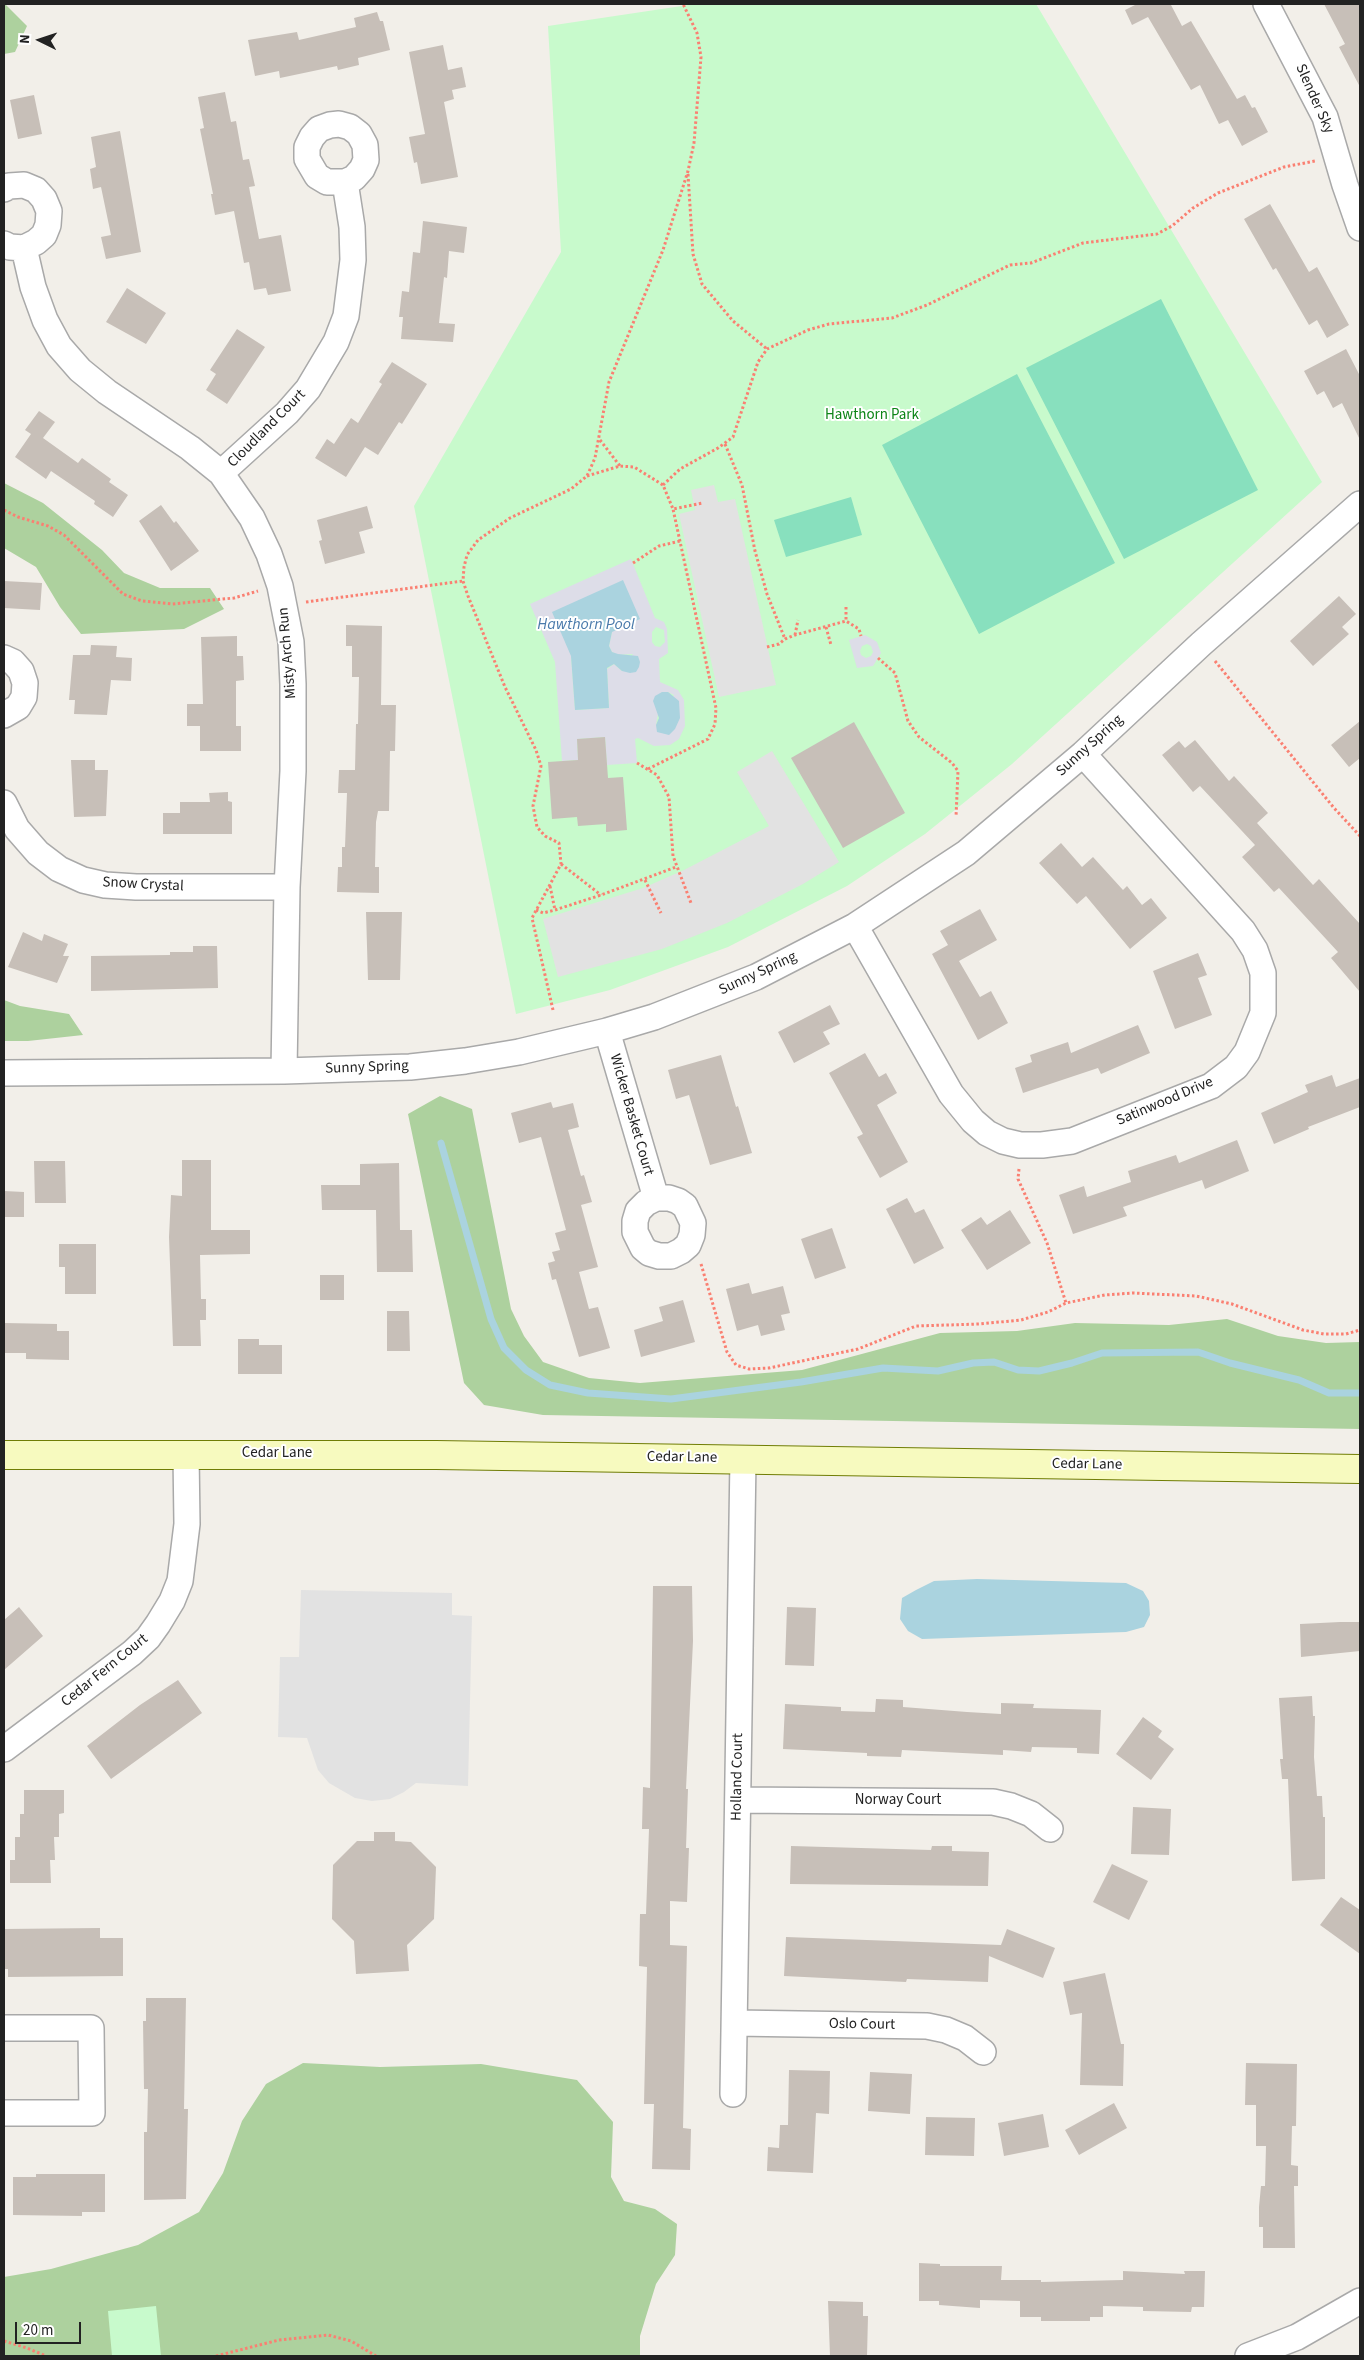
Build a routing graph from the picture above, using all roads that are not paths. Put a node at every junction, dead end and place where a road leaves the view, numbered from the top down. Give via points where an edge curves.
1 (1266, 4) edge
2 (345, 182) dead end
3 (4, 189) edge
4 (1360, 228) edge
5 (14, 246) edge
6 (221, 473) junction
7 (1356, 516) edge
8 (4, 658) edge
9 (4, 715) edge
10 (1083, 754) junction
11 (4, 803) edge
12 (287, 887) junction
13 (855, 926) junction
14 (607, 1031) junction
15 (284, 1071) junction
16 (4, 1074) edge
17 (656, 1198) junction
18 (186, 1454) junction
19 (4, 1455) edge
20 (743, 1459) junction
21 (1360, 1469) edge
22 (4, 1749) edge
23 (738, 1800) junction
24 (1050, 1829) dead end
25 (735, 2023) junction
26 (4, 2028) edge
27 (982, 2052) dead end
28 (734, 2094) dead end
29 (4, 2113) edge
30 (1360, 2301) edge
31 (1248, 2356) edge

1 - 4 street, Slender Sky via 1325,117
2 - 6 street, Cloudland Court via 353,260 346,316 336,342 308,389 287,413
3 - 5 street, Misty Arch Run via 24,185 36,190 49,211 44,235 36,242
5 - 6 street, Misty Arch Run via 45,320 59,346 80,370
6 - 12 street, Misty Arch Run via 252,518 269,554 283,597 291,642 293,728
7 - 10 street, Sunny Spring via 1202,644
8 - 9 street via 21,671 25,683 24,697 18,707
10 - 13 street, Sunny Spring via 966,853
10 - 13 street, Satinwood Drive via 1243,931 1255,950 1263,973 1264,1013 1247,1052 1236,1067 1211,1086 1072,1141 1020,1146 987,1133 951,1094
11 - 12 street, Snow Crystal via 17,829 38,853 82,880 136,888
12 - 15 street, Misty Arch Run
13 - 14 street, Sunny Spring via 756,978 654,1018
14 - 15 street, Sunny Spring via 465,1061 410,1067
14 - 17 street, Wicker Basket Court
15 - 16 street, Sunny Spring
17 - 17 street via 638,1211 635,1232 643,1248 659,1256 671,1256 688,1245 693,1223 685,1206 669,1198
18 - 19 main road, Cedar Lane
18 - 20 main road, Cedar Lane
18 - 22 street, Cedar Fern Court via 187,1524 180,1581 158,1624 132,1653
20 - 21 main road, Cedar Lane
20 - 23 street, Holland Court
23 - 24 street, Norway Court via 993,1802 1031,1814
23 - 25 street, Holland Court
25 - 27 street, Oslo Court via 927,2026 965,2038
25 - 28 street, Holland Court
26 - 29 street via 92,2028 92,2113
30 - 31 street via 1297,2337

